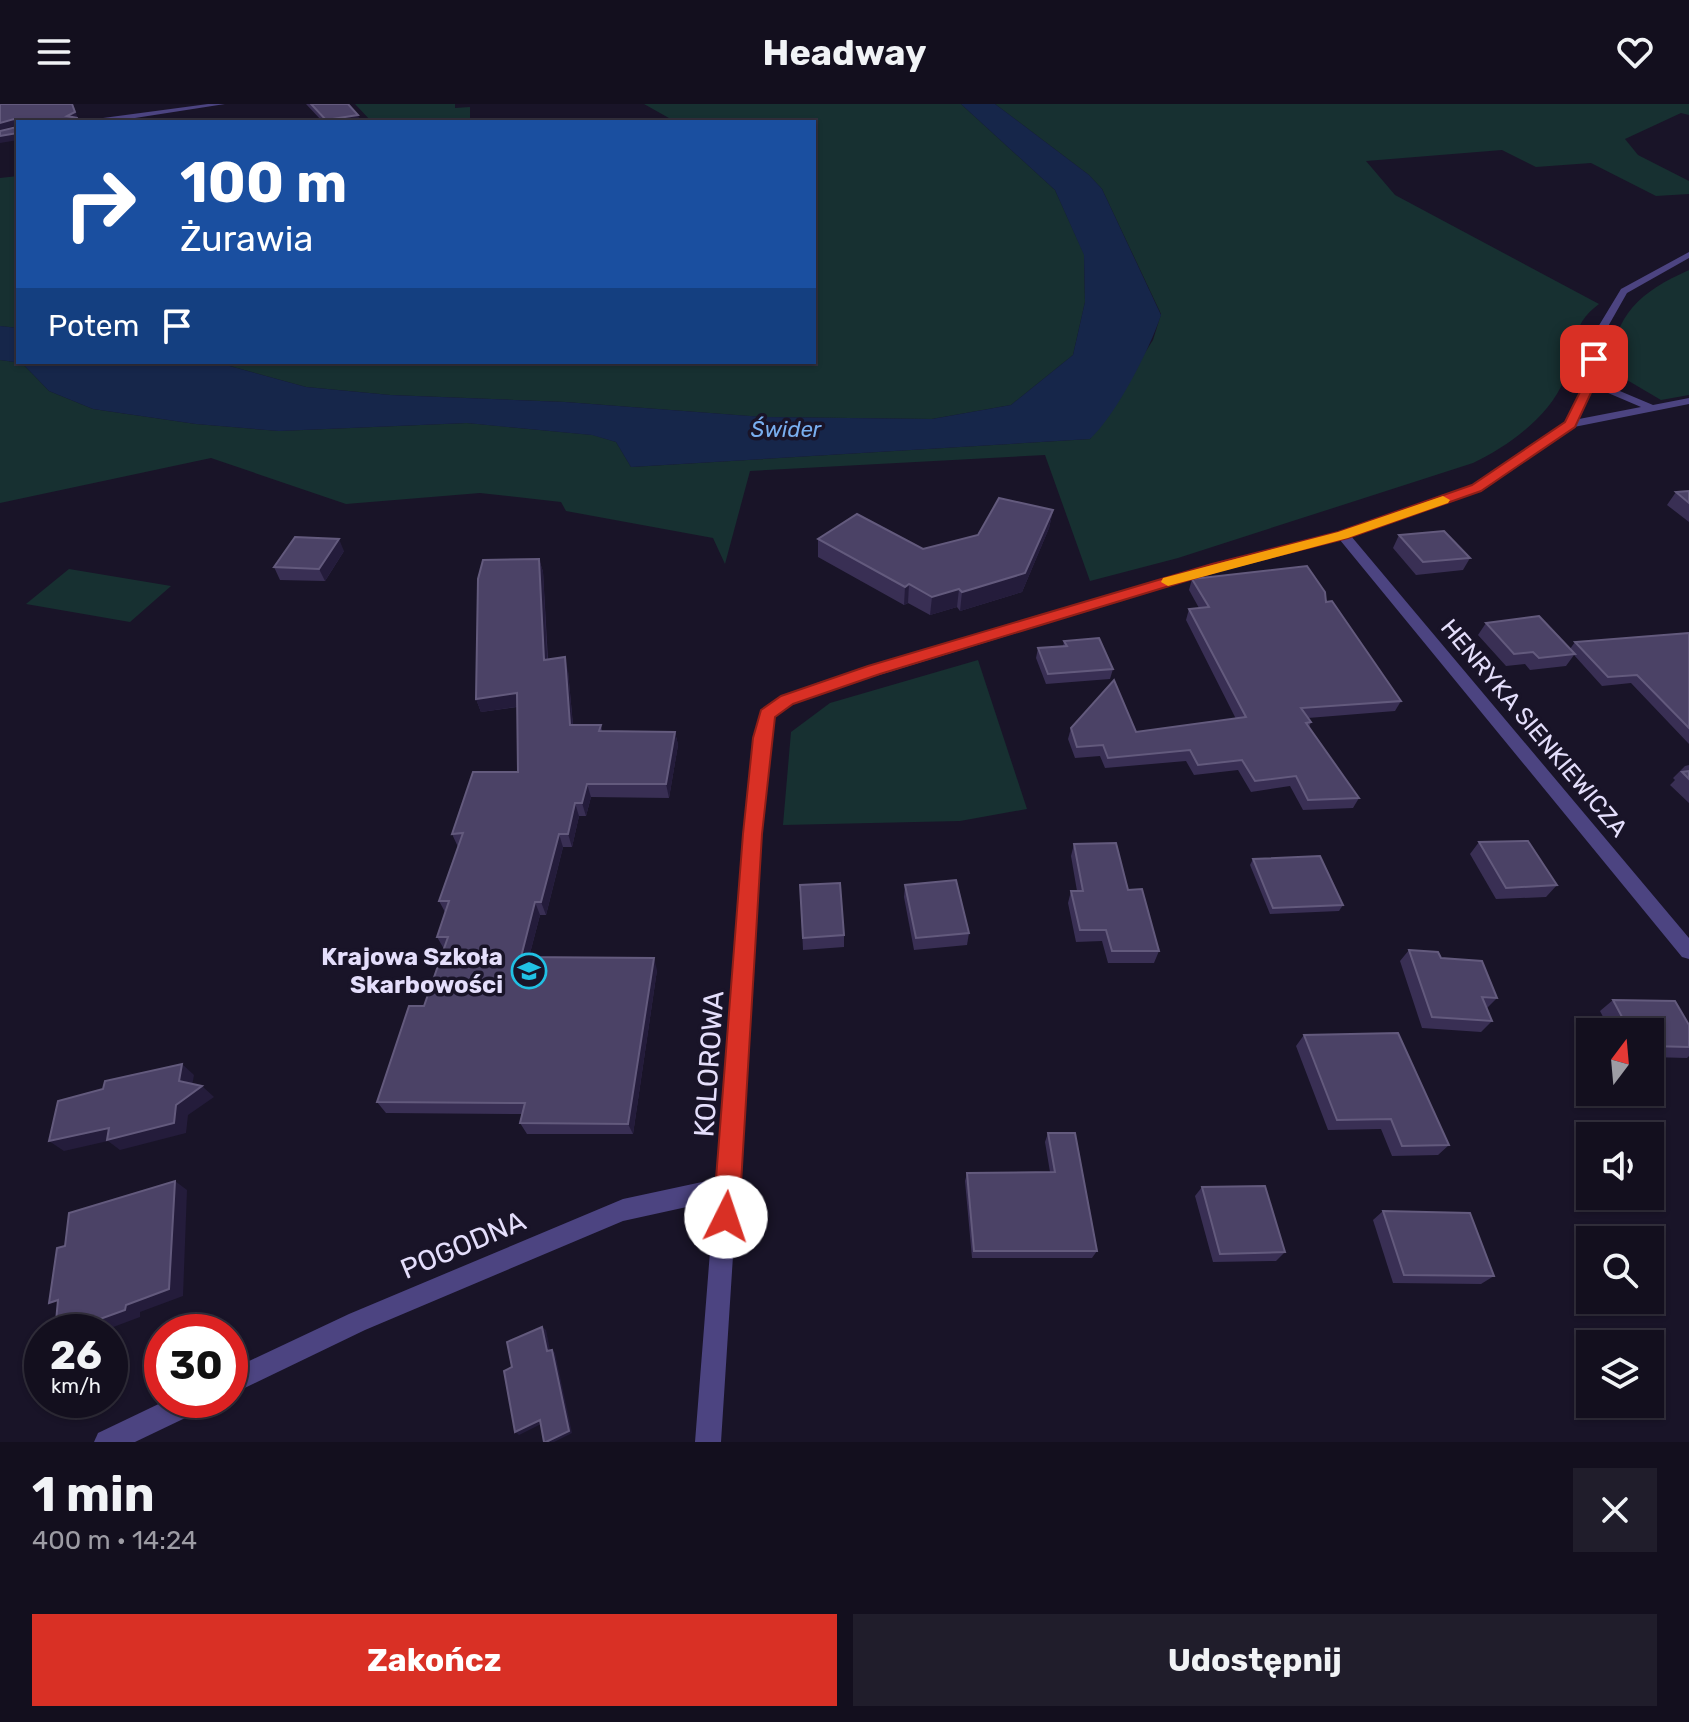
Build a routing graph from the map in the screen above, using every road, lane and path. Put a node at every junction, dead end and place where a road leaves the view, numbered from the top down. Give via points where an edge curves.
1 (128, 104) edge
2 (222, 104) edge
3 (136, 117) edge
4 (100, 120) edge
5 (1689, 255) edge
6 (1591, 382) junction
7 (1689, 401) edge
8 (1653, 408) junction
9 (1571, 424) junction
10 (1343, 535) junction
11 (1689, 951) edge
12 (729, 1187) junction
13 (248, 1374) edge
14 (157, 1418) edge
15 (107, 1442) edge
16 (708, 1442) edge

1 - 3 street
2 - 3 street
3 - 4 street
5 - 6 street via 1624,291 1597,337
6 - 8 street
6 - 9 street
7 - 8 street
8 - 9 street
9 - 10 street via 1477,488
10 - 11 street, HENRYKA SIENKIEWICZA
10 - 12 street, KOLOROWA via 1217,567 825,686 767,714
12 - 13 street, POGODNA via 623,1210 357,1322
12 - 16 street, KOLOROWA
14 - 15 street

